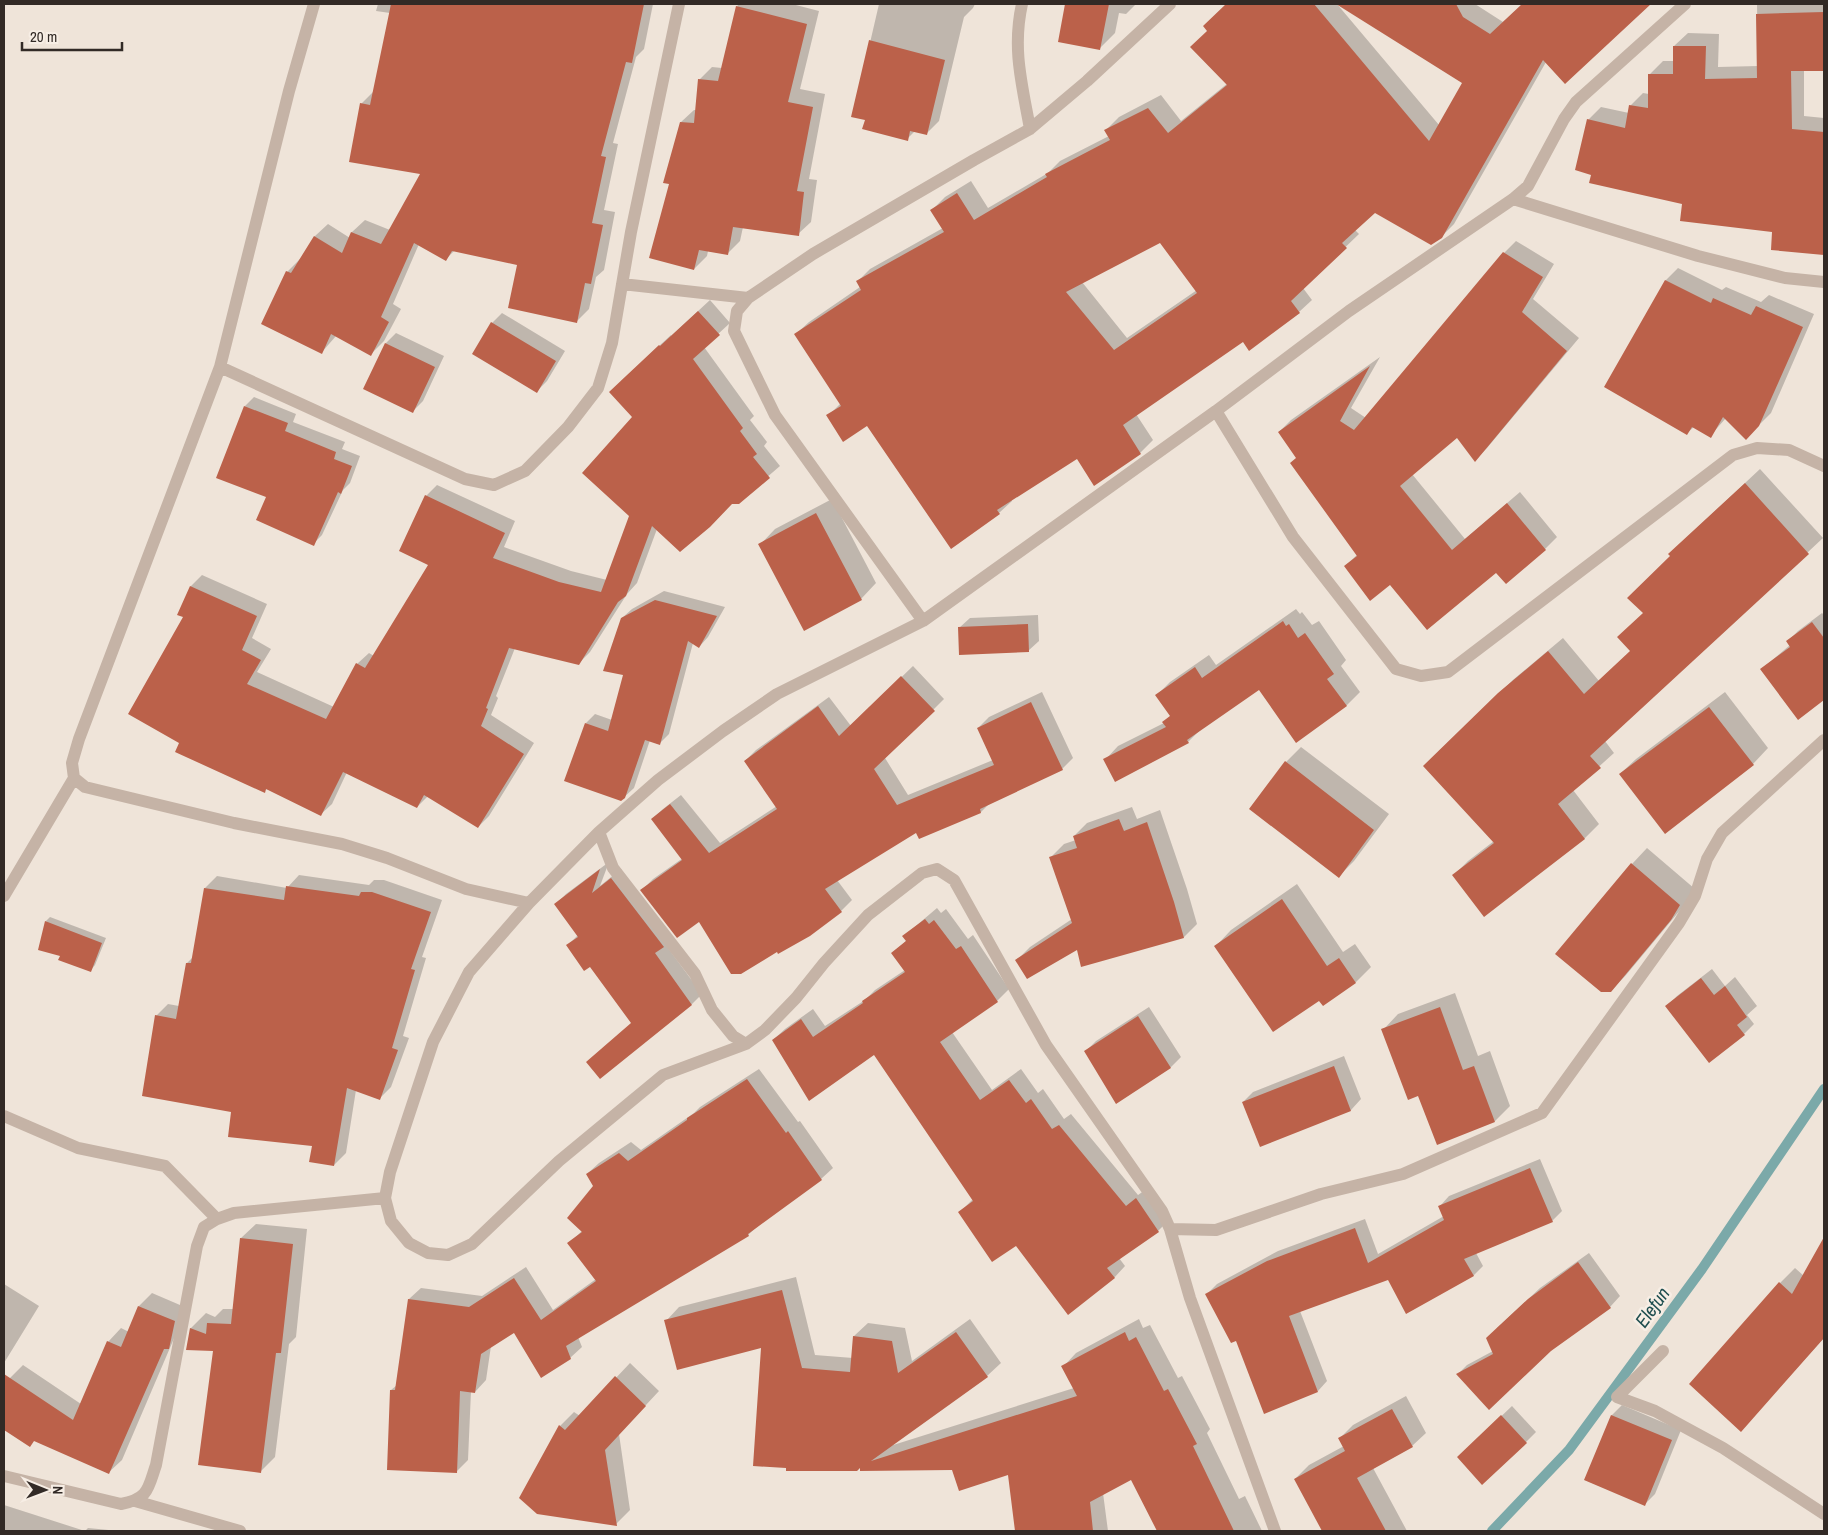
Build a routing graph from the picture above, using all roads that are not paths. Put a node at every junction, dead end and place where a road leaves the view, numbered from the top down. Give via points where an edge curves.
1 (314, 4) edge
2 (679, 4) edge
3 (1022, 4) edge
4 (1170, 4) edge
5 (1685, 4) edge
6 (1030, 129) junction
7 (1513, 199) junction
8 (1824, 282) edge
9 (622, 284) junction
10 (748, 298) junction
11 (220, 367) junction
12 (1216, 411) junction
13 (1824, 466) edge
14 (923, 621) junction
15 (1824, 740) edge
16 (74, 778) junction
17 (599, 832) junction
18 (4, 896) edge
19 (529, 903) junction
20 (746, 1044) junction
21 (4, 1116) edge
22 (385, 1198) junction
23 (217, 1219) junction
24 (1170, 1229) junction
25 (1663, 1351) dead end
26 (4, 1476) edge
27 (135, 1501) junction
28 (1824, 1514) edge
29 (240, 1531) edge
30 (1275, 1531) edge

1 - 11 street
2 - 9 street
3 - 6 street via 1017,25 1017,60
4 - 6 street
5 - 7 street via 1576,102 1528,186
6 - 10 street via 813,254
7 - 8 street via 1698,256 1785,278
7 - 12 street via 1349,311
9 - 10 street
9 - 11 street via 612,343 598,388 568,427 525,471 494,485 465,479
10 - 14 street via 737,311 734,330 775,414
11 - 16 street via 80,739 72,763
12 - 13 street via 1293,537 1396,668 1421,676 1448,672 1734,456 1757,448 1789,450
12 - 14 street
14 - 17 street via 777,694 658,780
15 - 24 street via 1722,833 1707,859 1695,896 1680,923 1542,1113 1403,1174 1321,1194 1216,1230
16 - 18 street
16 - 19 street via 85,787 342,844 466,889
17 - 19 street
17 - 20 street via 613,868 695,974 712,1010 733,1036
19 - 22 street via 469,972 433,1042 390,1172
20 - 22 street via 663,1075 559,1161 472,1244 448,1255 428,1253 409,1243 392,1221
20 - 24 street via 766,1030 868,915 922,873 937,869 954,880 1046,1045 1162,1211
21 - 23 street via 78,1148 165,1166
22 - 23 street via 234,1213
23 - 27 street via 204,1227 196,1246 156,1465 146,1492
24 - 30 street via 1190,1298
25 - 28 street via 1617,1397 1655,1411 1723,1448
26 - 27 street via 121,1504
27 - 29 street

